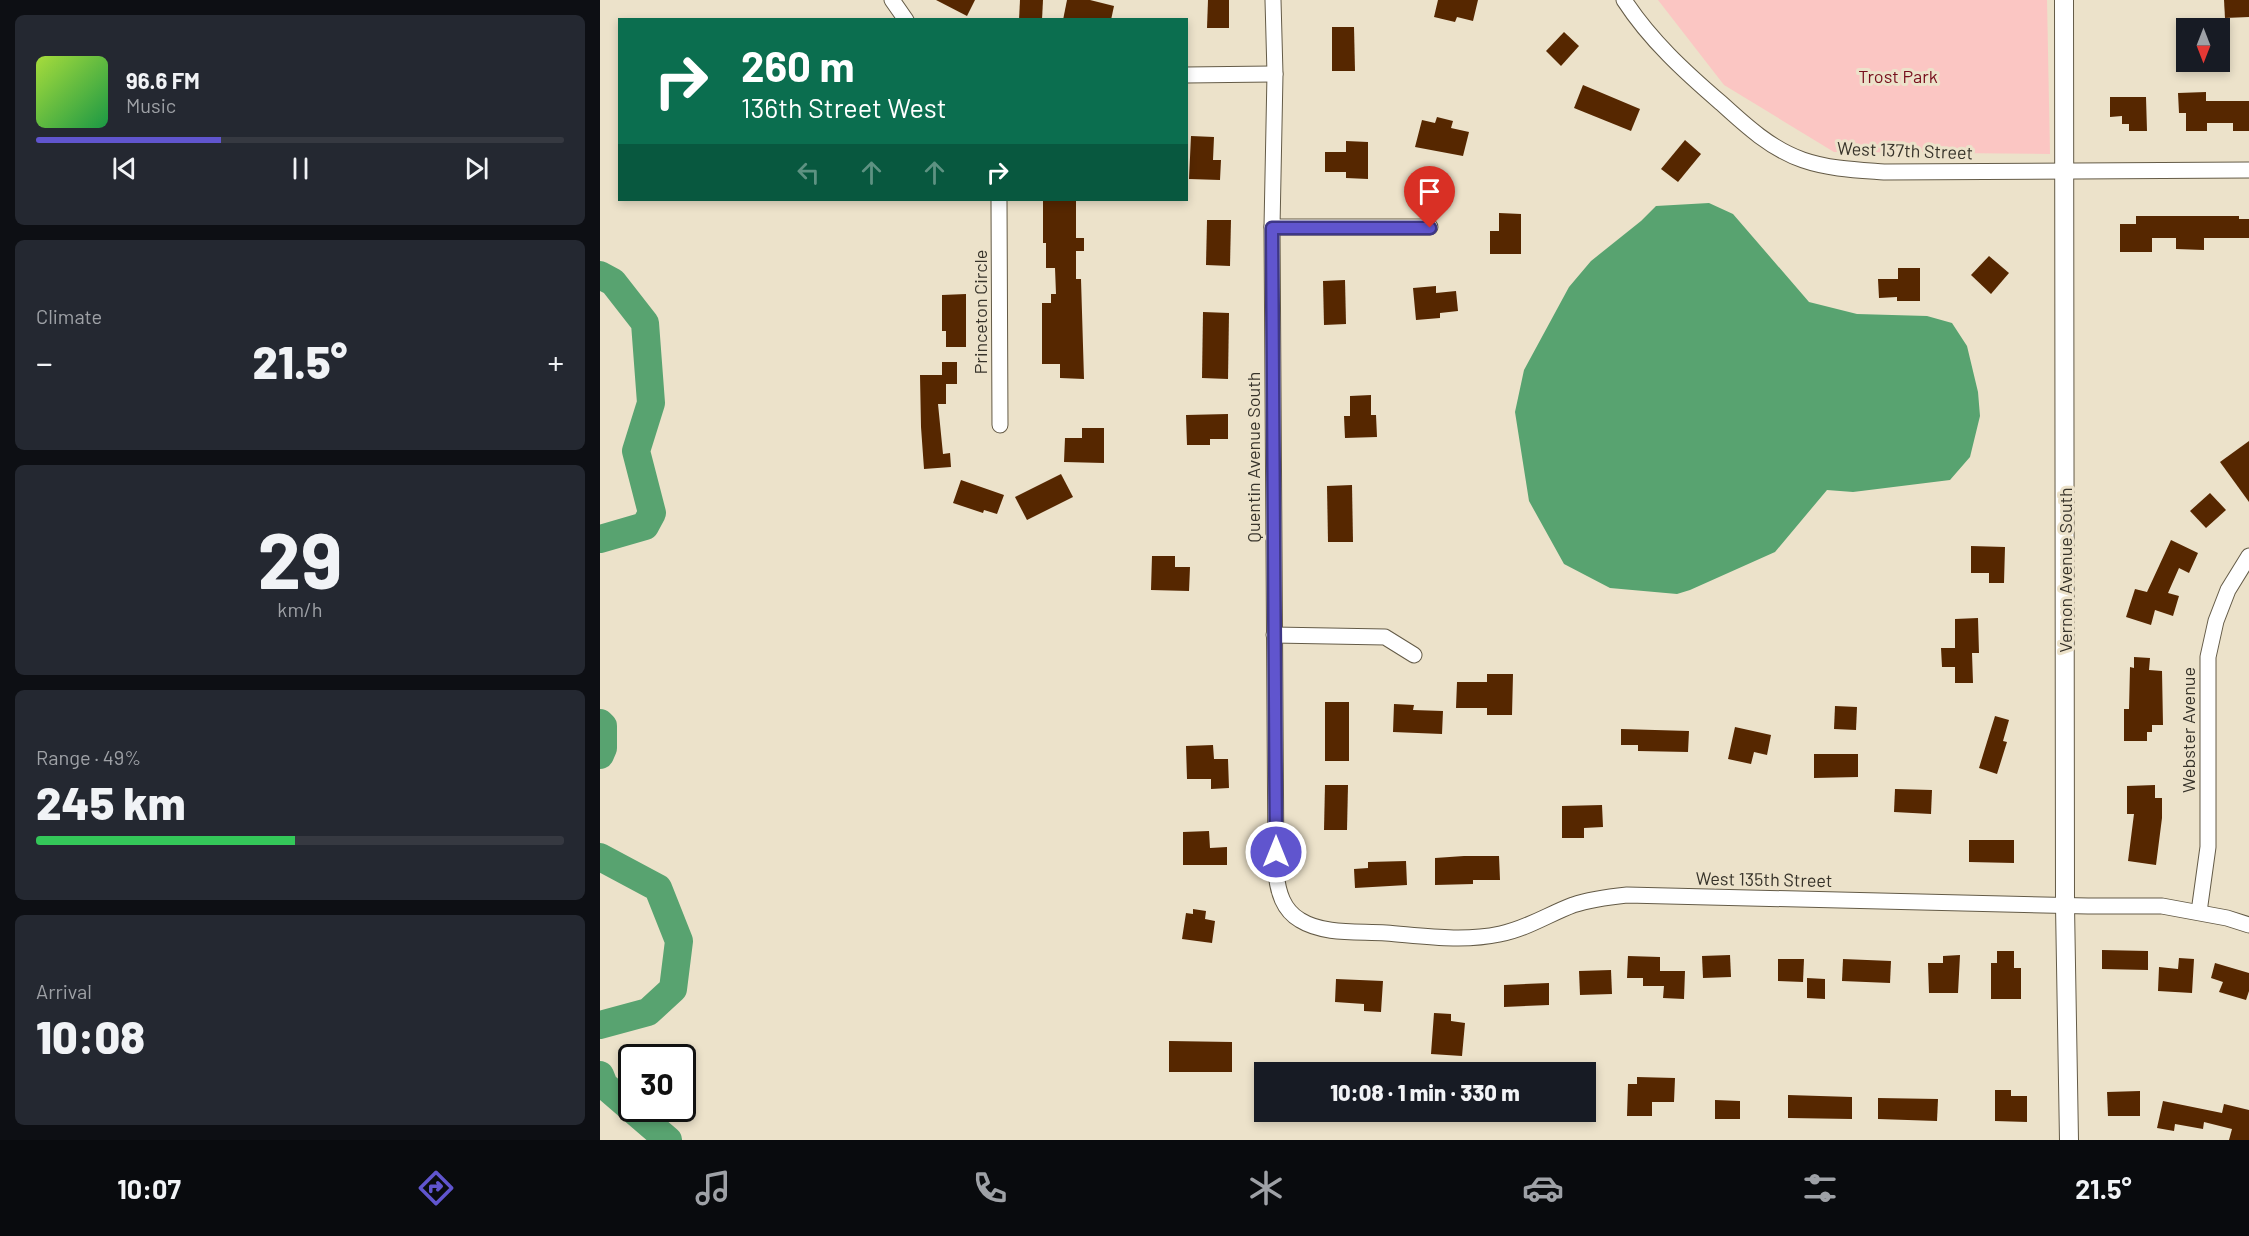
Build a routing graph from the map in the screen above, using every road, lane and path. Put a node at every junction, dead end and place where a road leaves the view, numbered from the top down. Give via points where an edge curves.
1 (892, 0) edge
2 (1274, 0) edge
3 (1624, 0) edge
4 (2064, 0) edge
5 (905, 18) edge
6 (1275, 74) junction
7 (1188, 75) edge
8 (2249, 170) edge
9 (2065, 171) junction
10 (999, 201) edge
11 (1272, 228) junction
12 (1430, 228) dead end
13 (1000, 425) dead end
14 (2249, 556) edge
15 (1274, 636) junction
16 (1414, 655) dead end
17 (2065, 906) junction
18 (1289, 911) joint
19 (2199, 912) junction
20 (2249, 925) edge
21 (2069, 1140) edge

1 - 5 street
2 - 6 street, Quentin Avenue South
3 - 9 street, West 137th Street via 1647,33 1689,76 1753,132 1802,160 1884,172
4 - 9 street, Vernon Avenue South
6 - 7 street
6 - 11 street, Quentin Avenue South
8 - 9 street, West 137th Street
9 - 17 street, Vernon Avenue South
10 - 13 street, Princeton Circle
11 - 12 street
11 - 15 street, Quentin Avenue South
14 - 19 street, Webster Avenue via 2228,590 2208,657 2208,847
15 - 16 street via 1385,637
15 - 18 street, Quentin Avenue South via 1275,873 1277,888
17 - 18 street, West 135th Street via 1627,895 1598,898 1503,934 1479,938 1325,929 1304,922
17 - 19 street, West 135th Street via 2162,906
17 - 21 street, Vernon Avenue South
19 - 20 street, West 135th Street

